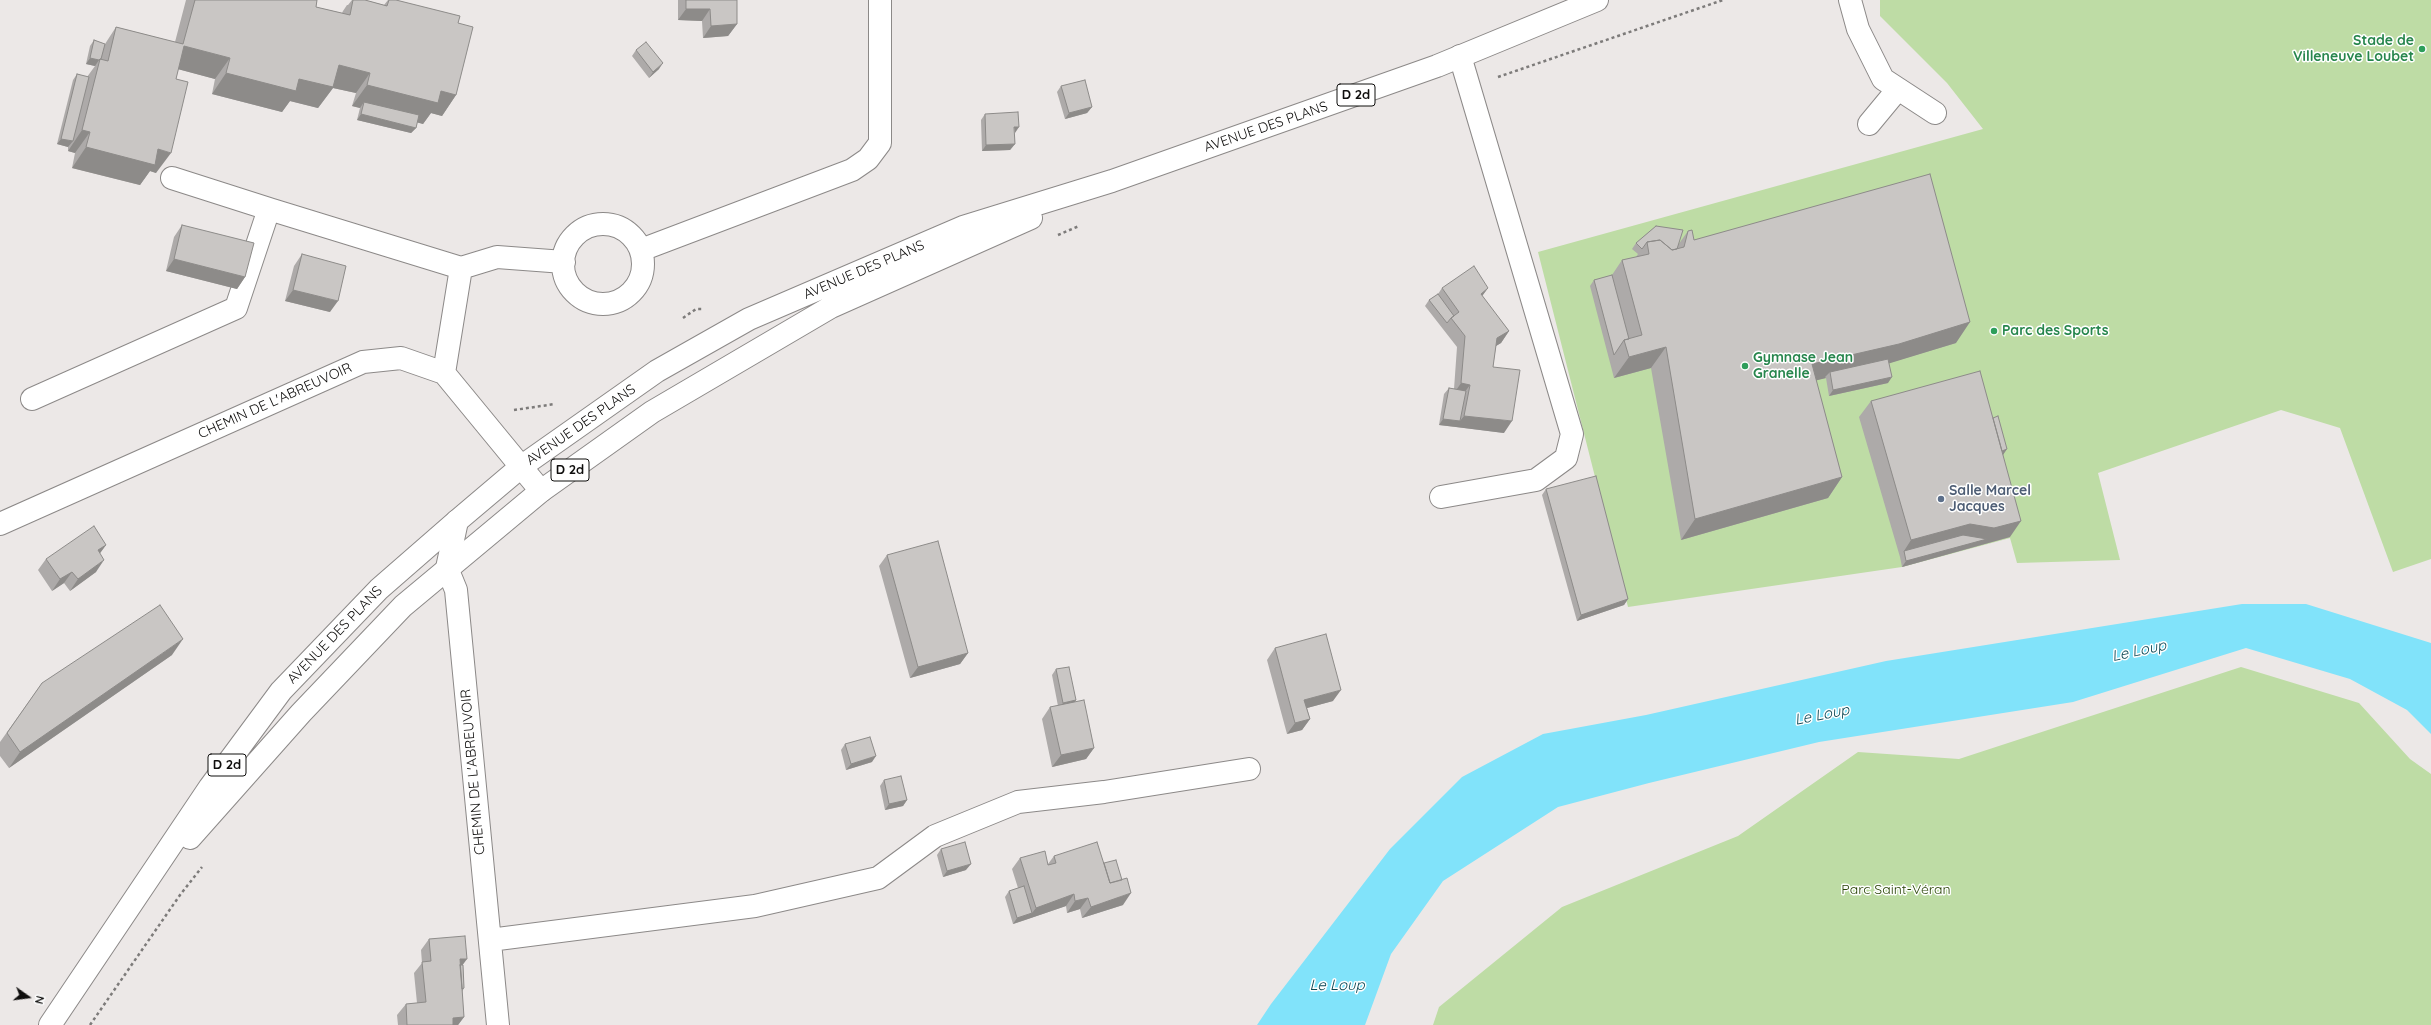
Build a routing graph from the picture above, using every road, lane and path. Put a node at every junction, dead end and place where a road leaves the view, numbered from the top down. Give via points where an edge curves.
1 (880, 0) edge
2 (1597, 0) edge
3 (1723, 0) edge
4 (1850, 0) edge
5 (1460, 56) junction
6 (1468, 87) junction
7 (1898, 89) junction
8 (1935, 113) dead end
9 (1869, 124) dead end
10 (172, 178) edge
11 (1112, 181) junction
12 (268, 209) junction
13 (1085, 223) dead end
14 (1056, 235) dead end
15 (641, 250) junction
16 (564, 262) junction
17 (461, 268) junction
18 (444, 373) junction
19 (32, 399) dead end
20 (522, 466) junction
21 (541, 490) junction
22 (1441, 497) dead end
23 (457, 522) junction
24 (0, 524) edge
25 (447, 568) junction
26 (1249, 769) dead end
27 (204, 864) dead end
28 (132, 902) junction
29 (490, 940) junction
30 (50, 1025) edge
31 (90, 1025) edge
32 (498, 1025) edge

1 - 15 main road via 880,143 868,159 852,170
2 - 5 main road, AVENUE DES PLANS / D 2d
3 - 6 path
4 - 7 main road via 1858,29 1883,79
5 - 6 main road
5 - 11 main road, AVENUE DES PLANS / D 2d
6 - 22 main road via 1572,434 1566,458 1536,480
7 - 8 main road
7 - 9 main road
10 - 12 main road
11 - 20 main road, AVENUE DES PLANS / D 2d via 963,227 748,319 657,371
11 - 21 main road, AVENUE DES PLANS / D 2d via 831,307 652,412
12 - 17 main road
12 - 19 main road via 236,308
13 - 14 path
15 - 16 main road via 634,238 624,230 611,225 597,224 574,237 566,248
15 - 16 main road via 643,264 636,288 627,297 603,304 590,302 579,296 565,275
16 - 17 main road via 496,257
17 - 18 main road
18 - 20 main road
18 - 24 main road, CHEMIN DE L'ABREUVOIR via 401,358 363,362
20 - 21 main road
20 - 23 main road, AVENUE DES PLANS / D 2d
21 - 25 main road, AVENUE DES PLANS / D 2d
23 - 25 main road
23 - 28 main road, AVENUE DES PLANS / D 2d via 379,589 281,691 210,787
25 - 28 main road, AVENUE DES PLANS / D 2d via 403,606 300,713
25 - 29 main road, CHEMIN DE L'ABREUVOIR via 456,590
26 - 29 main road via 1104,792 1018,802 935,836 878,878 755,906
27 - 31 path via 180,894
28 - 30 main road, AVENUE DES PLANS / D 2d
29 - 32 main road, CHEMIN DE L'ABREUVOIR

